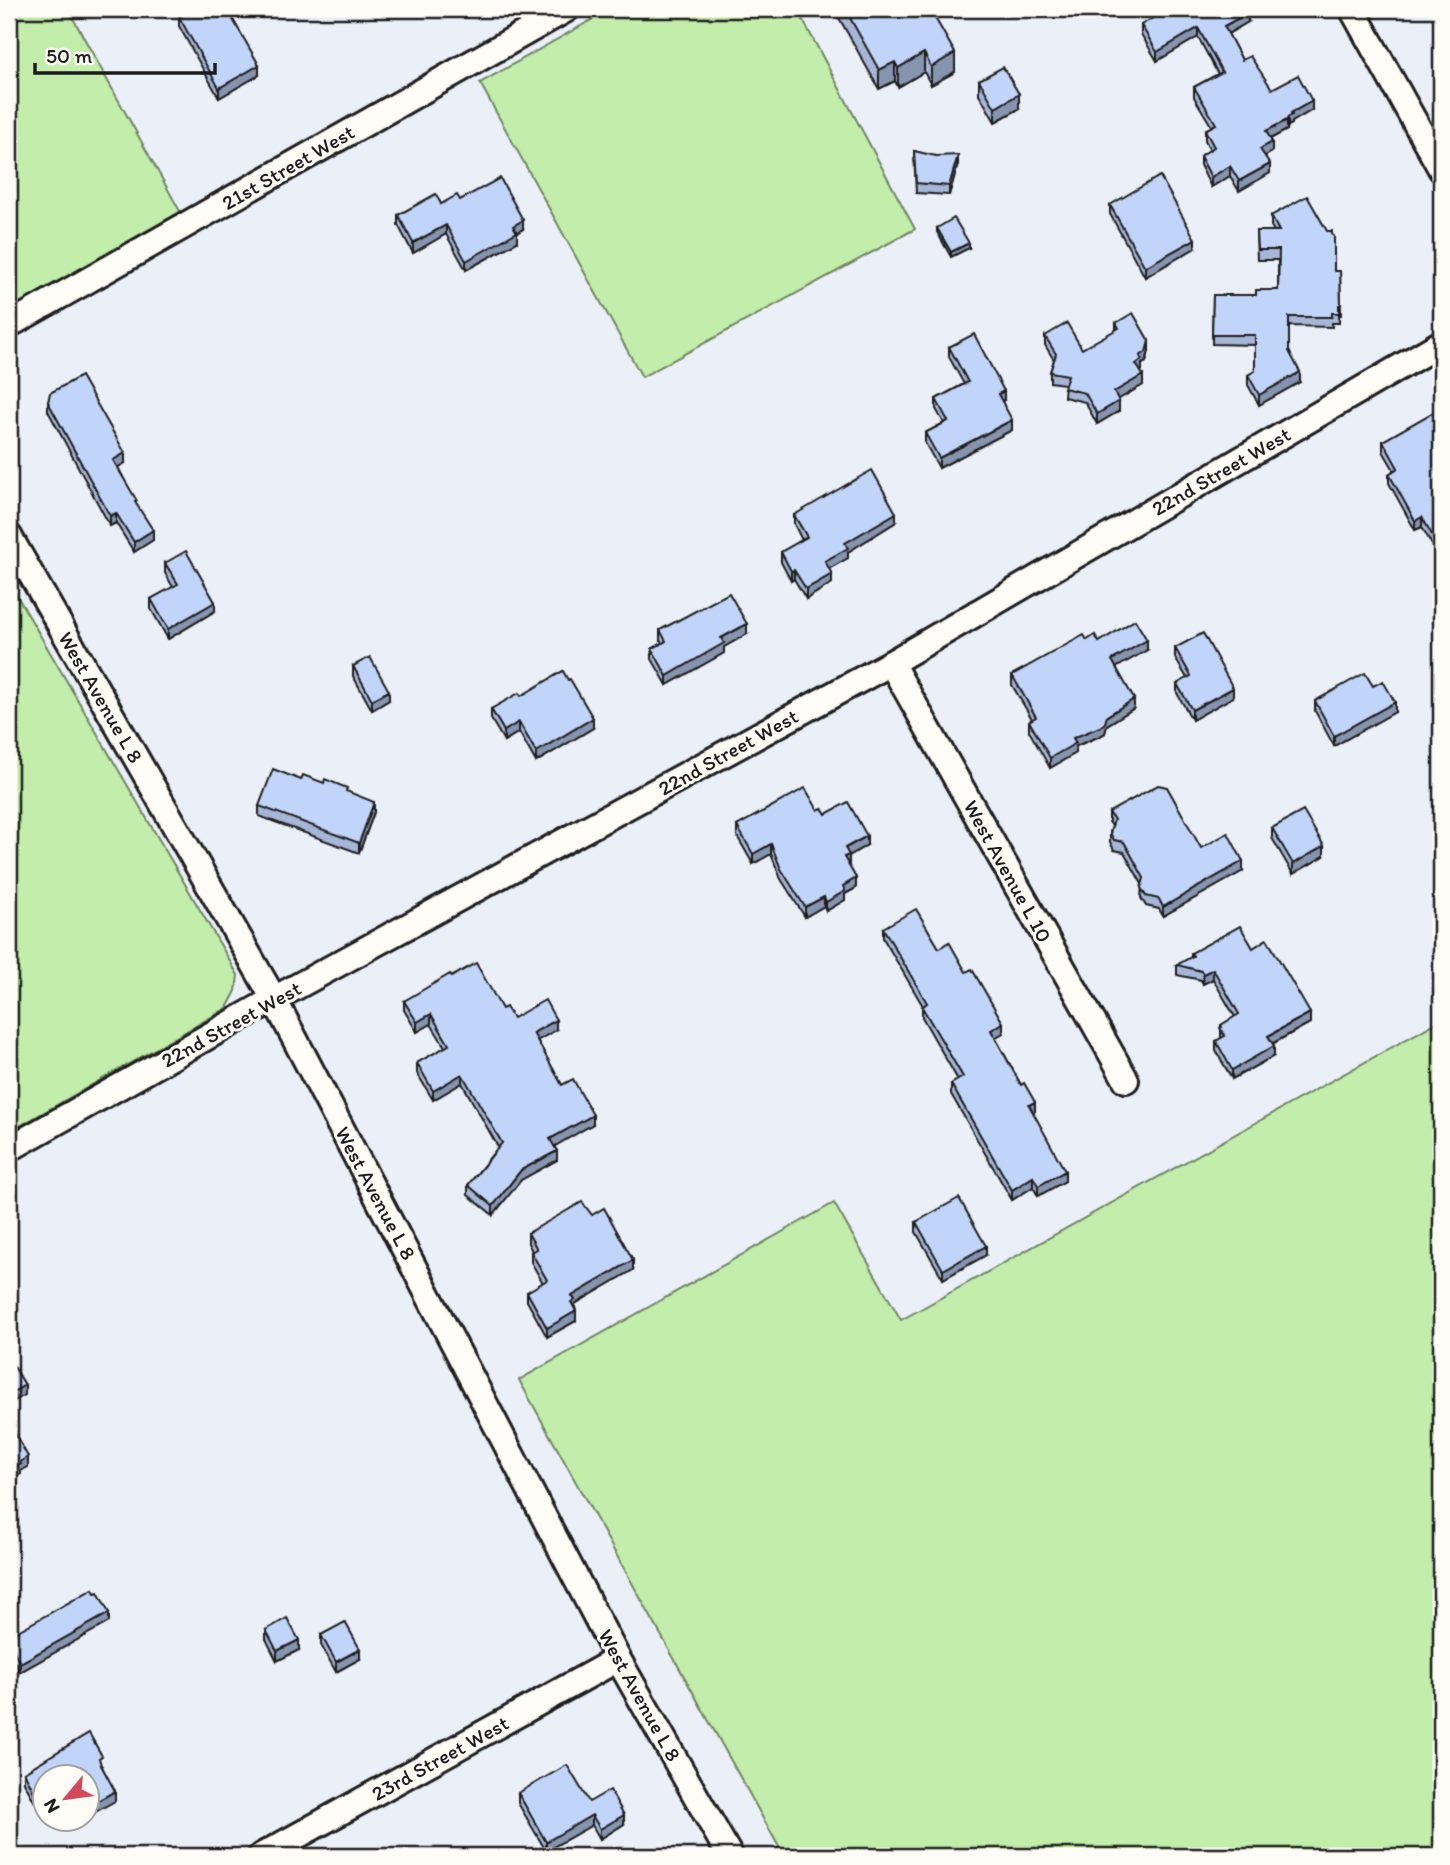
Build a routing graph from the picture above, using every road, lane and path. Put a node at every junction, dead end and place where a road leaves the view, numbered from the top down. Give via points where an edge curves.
1 (567, 9) edge
2 (1352, 9) edge
3 (1441, 169) edge
4 (9, 325) edge
5 (1441, 343) edge
6 (9, 536) edge
7 (891, 663) junction
8 (274, 999) junction
9 (1126, 1080) dead end
10 (9, 1149) edge
11 (618, 1659) junction
12 (261, 1856) edge
13 (730, 1856) edge

1 - 4 street, 21st Street West
2 - 3 street
5 - 7 street, 22nd Street West
6 - 8 street, West Avenue L 8
7 - 8 street, 22nd Street West
7 - 9 street, West Avenue L 10
8 - 10 street, 22nd Street West
8 - 11 street, West Avenue L 8
11 - 12 street, 23rd Street West
11 - 13 street, West Avenue L 8

